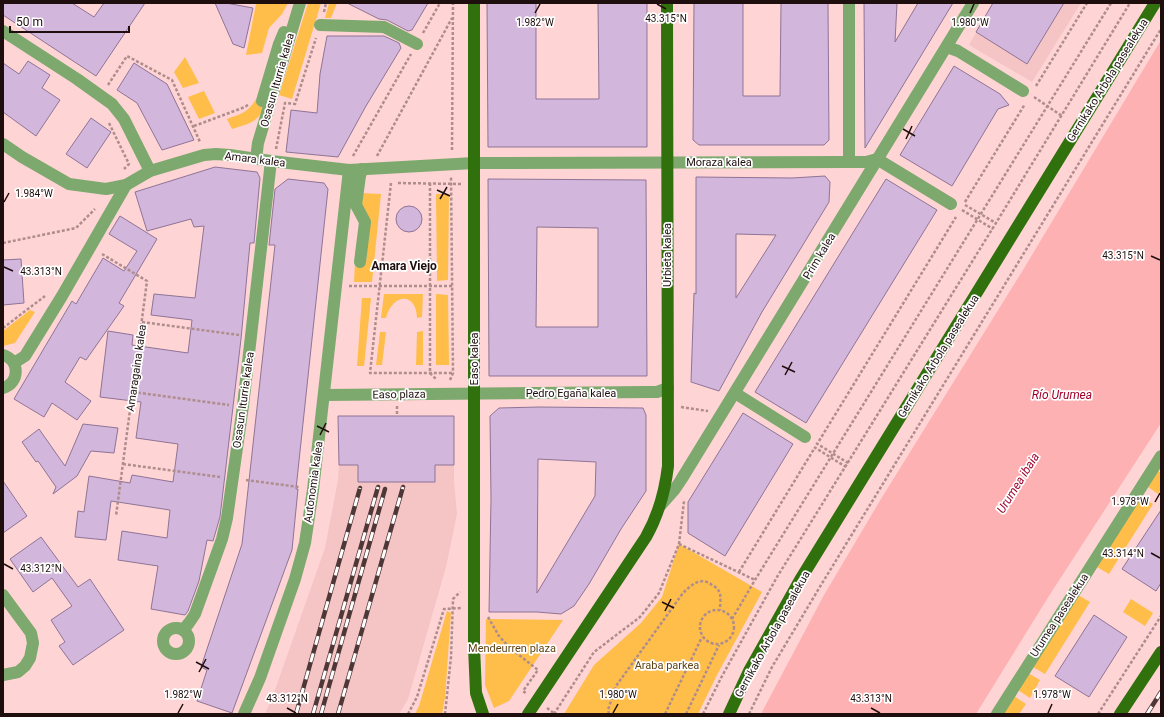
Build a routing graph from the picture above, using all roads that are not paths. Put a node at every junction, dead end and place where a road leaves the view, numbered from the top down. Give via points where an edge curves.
1 (300, 3) edge
2 (474, 3) edge
3 (666, 3) edge
4 (849, 3) edge
5 (973, 3) edge
6 (1155, 3) edge
7 (293, 25) junction
8 (320, 25) road end
9 (3, 31) edge
10 (417, 44) road end
11 (947, 46) junction
12 (1027, 93) road end
13 (256, 101) road end
14 (3, 144) edge
15 (256, 159) junction
16 (877, 159) junction
17 (272, 161) junction
18 (666, 162) junction
19 (849, 162) junction
20 (474, 163) junction
21 (362, 169) junction
22 (349, 170) junction
23 (150, 171) junction
24 (126, 185) junction
25 (956, 206) road end
26 (360, 262) dead end
27 (3, 355) edge
28 (14, 362) junction
29 (3, 388) edge
30 (668, 388) junction
31 (474, 393) junction
32 (734, 393) junction
33 (324, 395) junction
34 (806, 437) road end
35 (1161, 456) edge
36 (660, 506) junction
37 (3, 595) edge
38 (183, 630) dead end
39 (1161, 652) edge
40 (3, 674) edge
41 (244, 714) edge
42 (483, 714) edge
43 (528, 714) edge
44 (729, 714) edge
45 (997, 714) edge
46 (1120, 714) edge

1 - 7 street, Osasun Iturria kalea
2 - 20 main road, Easo kalea
3 - 18 main road, Urbieta kalea
4 - 19 street
5 - 11 street, Prim kalea
6 - 44 main road, Gernikako Arbola pasealekua via 800,580
7 - 13 street via 283,33
7 - 15 street, Osasun Iturria kalea via 258,143
8 - 10 street via 384,28
9 - 23 street via 112,104 124,119
11 - 12 street
11 - 16 street, Prim kalea
14 - 24 street via 69,184 106,189
15 - 17 street, Amara kalea
15 - 23 street, Amara kalea via 204,155
16 - 19 street, Moraza kalea
16 - 25 street
16 - 32 street, Prim kalea
17 - 22 street, Amara kalea
17 - 38 street, Osasun Iturria kalea via 227,518 195,614
18 - 19 street, Moraza kalea
18 - 20 street, Moraza kalea
18 - 30 main road, Urbieta kalea
20 - 21 street, Amara kalea
20 - 31 main road, Easo kalea
21 - 22 street, Amara kalea
21 - 26 street via 356,205 365,222
22 - 33 street, Autonomia kalea
23 - 24 street, Amara kalea
24 - 28 street via 25,356
27 - 28 street
28 - 29 street via 15,379 12,384
30 - 31 street, Pedro Egaña kalea via 657,392
30 - 36 main road, Urbieta kalea via 668,466
31 - 33 street, Easo plaza via 446,391
31 - 42 main road, Easo kalea via 475,681
32 - 34 street
32 - 36 street, Prim kalea via 681,480
33 - 41 street, Autonomia kalea via 305,543 260,678
35 - 45 street, Urumea pasealekua
36 - 43 main road via 652,528
37 - 40 street via 31,633 33,643 30,658 25,666 18,672
39 - 46 main road

